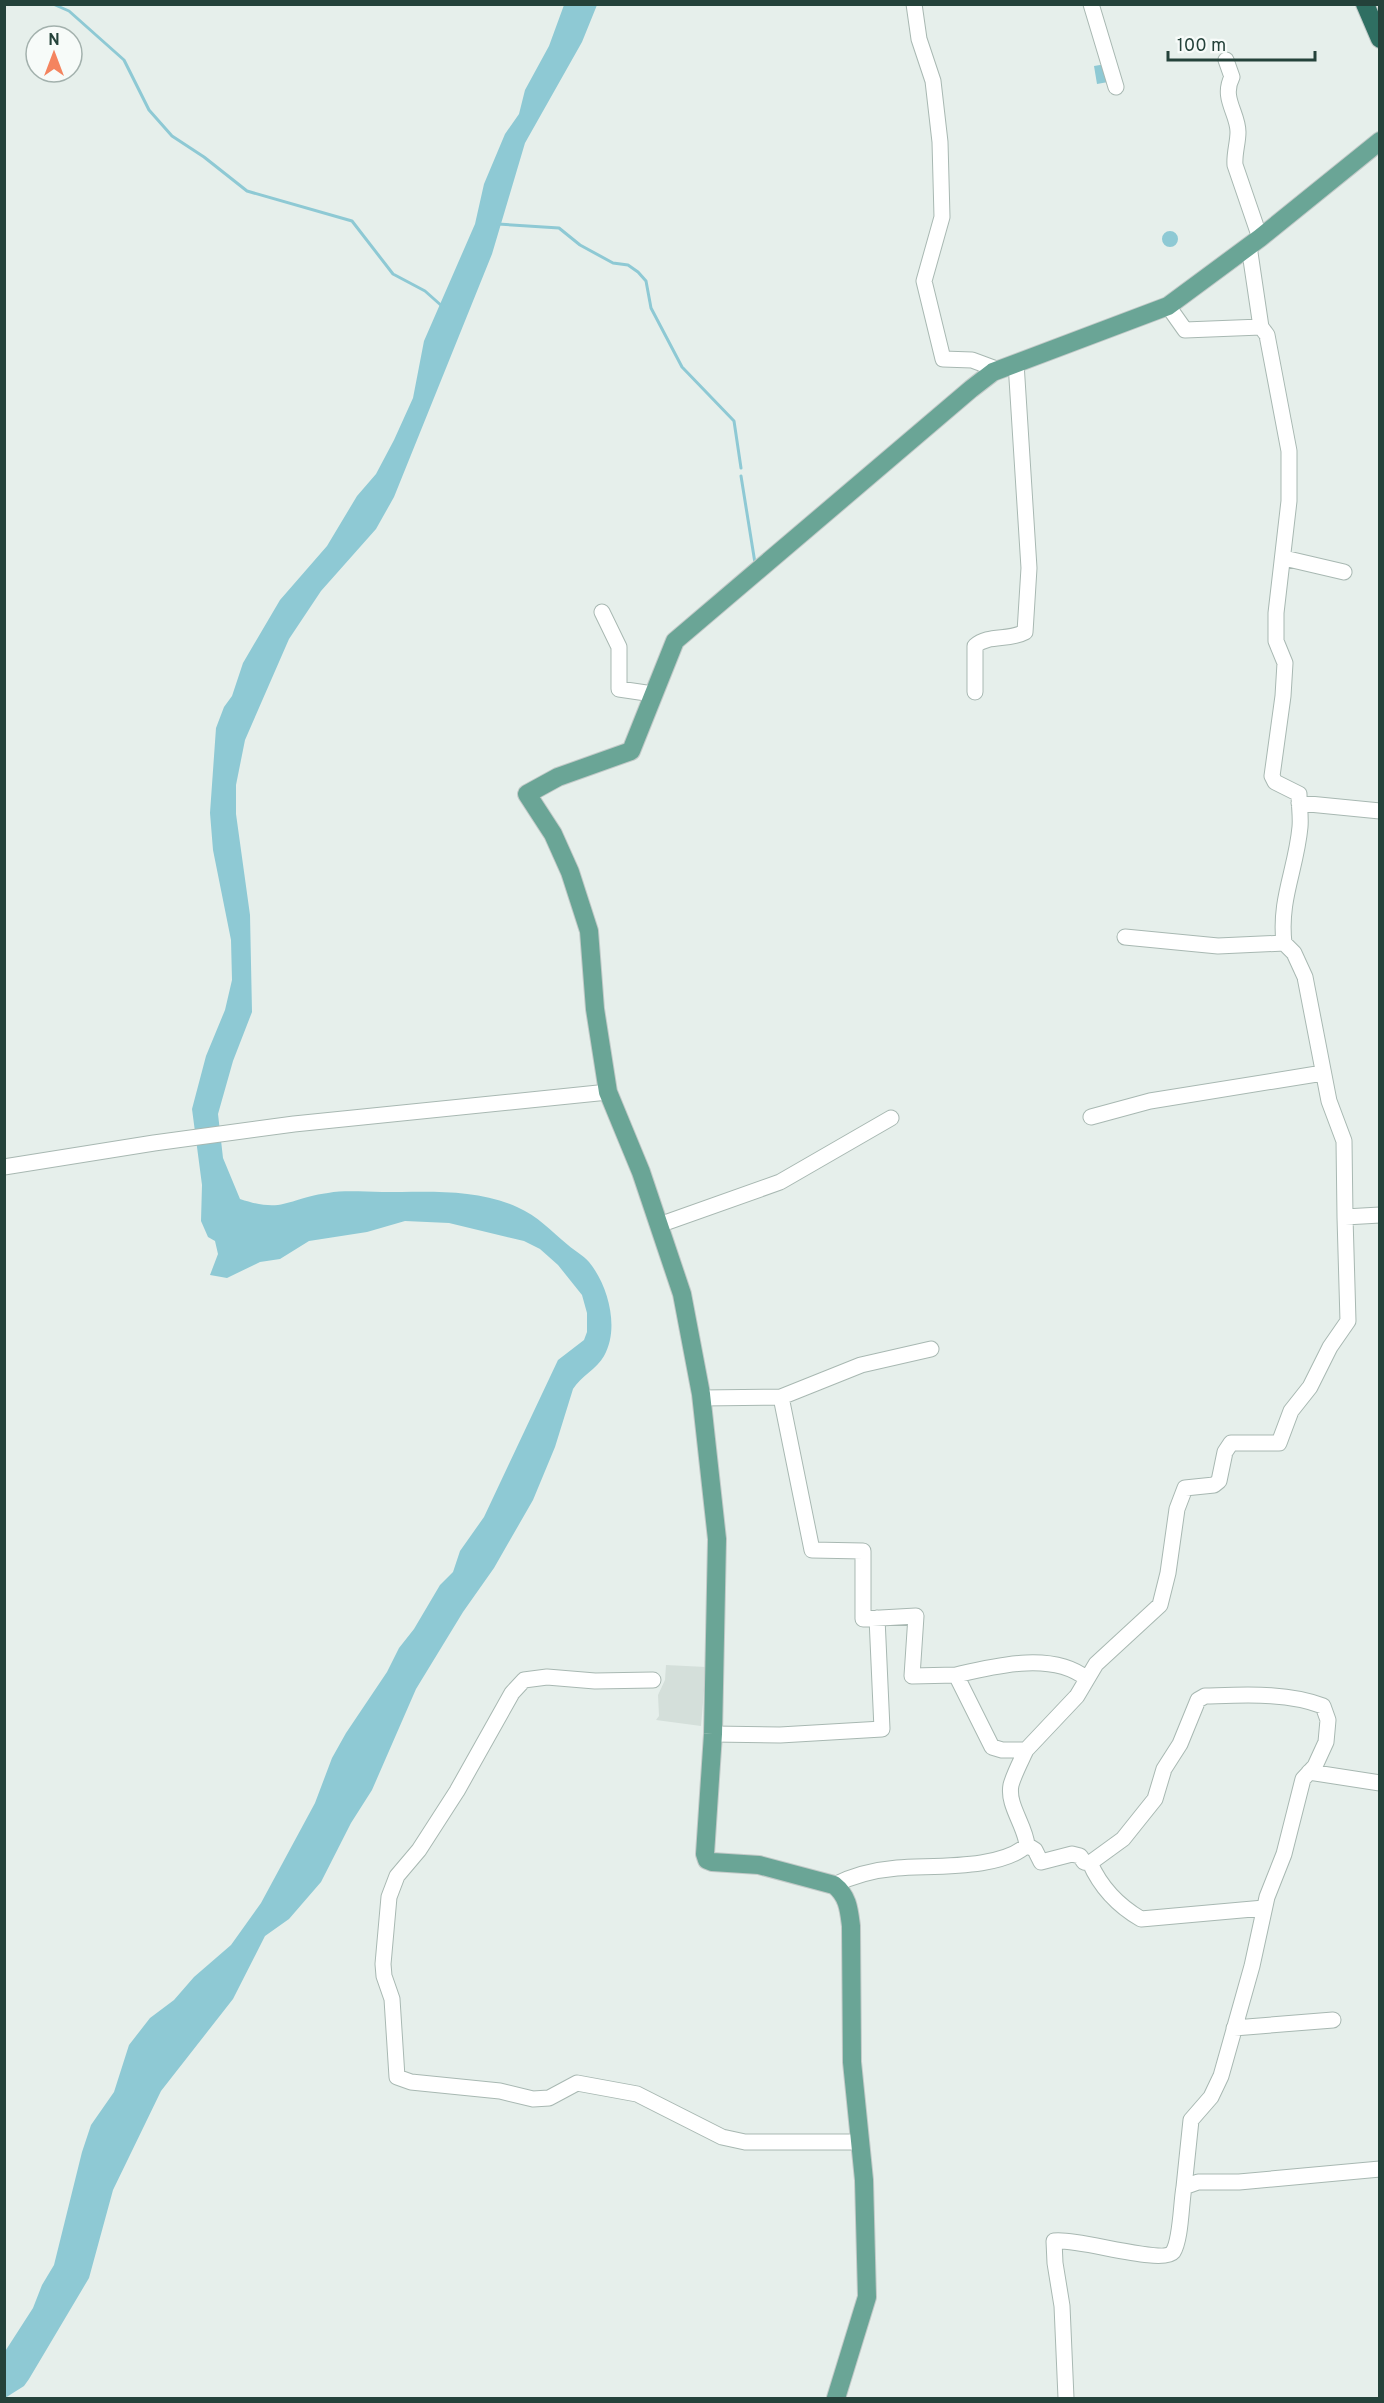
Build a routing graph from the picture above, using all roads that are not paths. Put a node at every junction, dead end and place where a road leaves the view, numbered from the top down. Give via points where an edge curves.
1 (914, 4) edge
2 (1091, 4) edge
3 (1365, 4) edge
4 (1380, 39) edge
5 (1226, 60) dead end
6 (1116, 87) dead end
7 (1380, 141) edge
8 (1254, 242) junction
9 (1168, 306) junction
10 (1261, 327) junction
11 (1008, 366) junction
12 (1284, 558) junction
13 (1344, 572) dead end
14 (603, 612) dead end
15 (975, 692) dead end
16 (653, 694) junction
17 (1299, 803) junction
18 (1380, 811) edge
19 (1125, 937) dead end
20 (1284, 943) junction
21 (1323, 1073) junction
22 (608, 1092) junction
23 (1091, 1117) dead end
24 (891, 1118) dead end
25 (4, 1167) edge
26 (1380, 1215) edge
27 (1345, 1217) junction
28 (659, 1225) junction
29 (931, 1349) dead end
30 (781, 1396) junction
31 (702, 1398) junction
32 (870, 1619) junction
33 (956, 1675) junction
34 (1087, 1679) junction
35 (653, 1680) dead end
36 (713, 1734) junction
37 (1026, 1750) junction
38 (1310, 1772) junction
39 (1380, 1783) edge
40 (1027, 1845) junction
41 (1090, 1863) junction
42 (834, 1885) junction
43 (1264, 1908) junction
44 (1333, 2020) dead end
45 (1234, 2028) junction
46 (860, 2142) junction
47 (1380, 2169) edge
48 (1184, 2187) junction
49 (836, 2398) edge
50 (1066, 2398) edge

1 - 11 street via 919,39 933,81 940,142 942,217 924,281 943,359
2 - 6 street
3 - 4 highway
5 - 8 street via 1232,77 1228,84 1238,133 1234,165
7 - 8 main road
8 - 9 main road
8 - 10 street
9 - 10 street via 1185,330
9 - 11 main road
10 - 12 street via 1267,335 1290,451
11 - 15 street via 1029,568 1025,632 1016,637 982,640 975,646
11 - 16 main road via 971,389 675,641
12 - 13 street
12 - 17 street via 1276,641 1285,663 1272,776 1275,782 1299,795
14 - 16 street via 619,647 619,689
16 - 22 main road via 631,751 558,777 527,794 553,834 589,931
17 - 18 street
17 - 20 street via 1300,826 1284,900
19 - 20 street via 1218,946
20 - 21 street via 1294,953 1305,977
21 - 23 street via 1150,1101
21 - 27 street via 1344,1141
22 - 25 street via 294,1124
22 - 28 main road
24 - 28 street via 780,1182
26 - 27 street
27 - 34 street via 1348,1321 1291,1412 1279,1443 1231,1443 1225,1452 1219,1481 1185,1488 1177,1509 1160,1605 1096,1664
28 - 31 main road via 682,1294
29 - 30 street via 861,1365
30 - 31 street
30 - 32 street via 812,1550 863,1551
31 - 36 main road via 717,1539
32 - 33 street via 916,1616 912,1676
32 - 36 street via 882,1729
33 - 34 street via 1043,1663 1077,1671
33 - 37 street via 992,1747
34 - 37 street via 1077,1696
35 - 46 street via 547,1677 524,1680 512,1693 457,1791 397,1876 389,1897 383,1964 392,1999 397,2077 533,2099 549,2098 577,2083 637,2094 722,2137 745,2142
36 - 42 main road via 707,1860 723,1865 759,1865
37 - 40 street via 1011,1785 1011,1796
38 - 39 street
38 - 41 street via 1326,1742 1328,1719 1323,1706 1281,1698 1205,1696 1198,1700 1180,1744 1164,1769 1155,1800 1123,1839
38 - 43 street via 1303,1779 1284,1854
40 - 41 street via 1041,1862 1072,1854
40 - 42 street via 1000,1860 894,1868 854,1875
41 - 43 street via 1099,1883 1141,1919
42 - 46 main road via 848,1905 851,1926 852,2062
43 - 45 street
44 - 45 street
45 - 48 street via 1221,2076 1211,2097 1191,2120
46 - 49 main road via 867,2297
47 - 48 street via 1198,2182
48 - 50 street via 1177,2241 1167,2257 1054,2241 1062,2306

